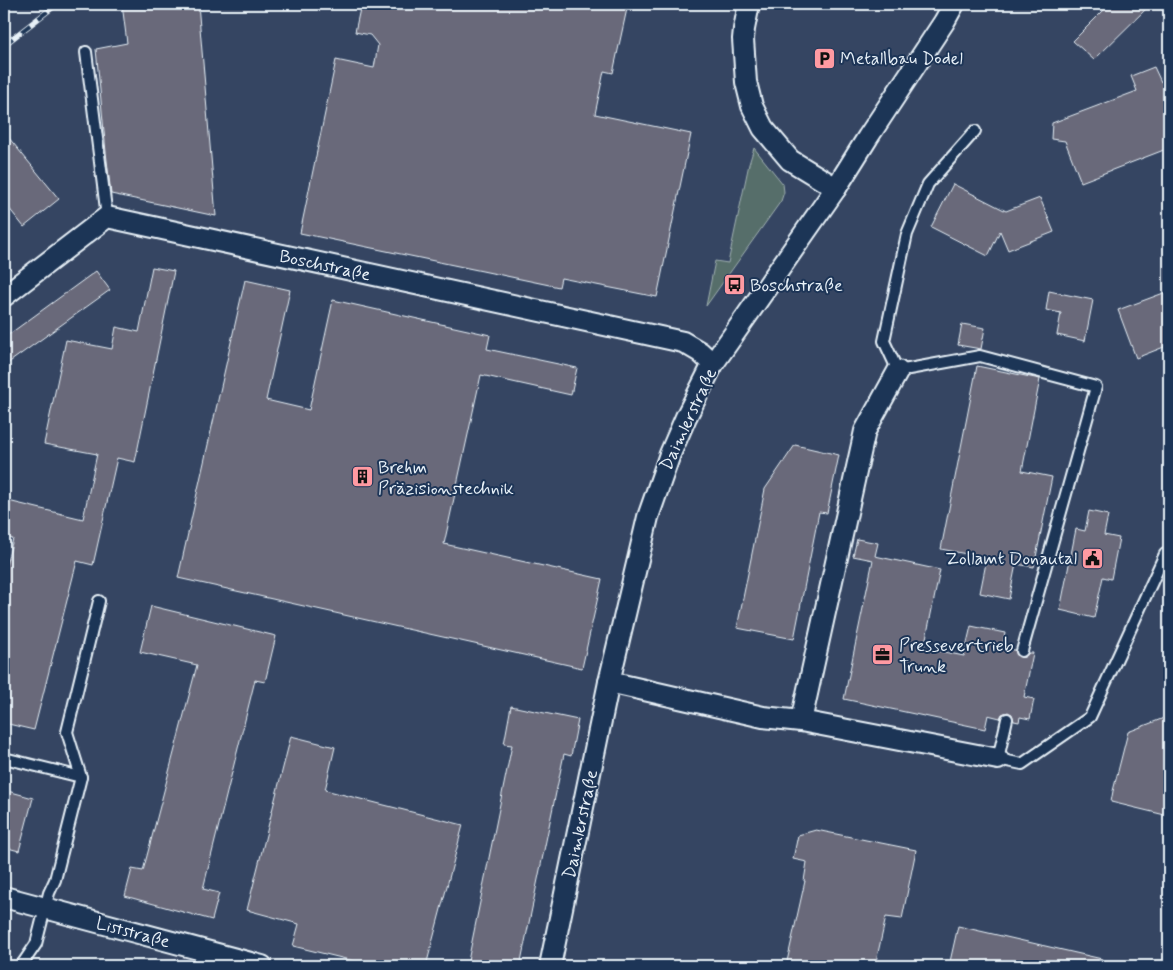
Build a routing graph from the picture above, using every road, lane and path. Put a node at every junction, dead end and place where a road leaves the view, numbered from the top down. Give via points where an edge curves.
1 (750, 4) edge
2 (954, 4) edge
3 (86, 52) dead end
4 (975, 131) dead end
5 (836, 188) junction
6 (107, 217) junction
7 (4, 296) edge
8 (713, 364) junction
9 (898, 371) junction
10 (1165, 554) dead end
11 (100, 601) dead end
12 (1022, 651) dead end
13 (610, 682) junction
14 (1007, 719) dead end
15 (801, 721) junction
16 (4, 758) edge
17 (998, 760) junction
18 (80, 777) junction
19 (4, 897) edge
20 (46, 909) junction
21 (21, 966) edge
22 (262, 966) edge
23 (550, 966) edge

1 - 5 street via 743,39 746,82 752,106 763,128 790,160
2 - 5 street, Daimlerstraße
3 - 6 lane
4 - 9 lane via 928,184 907,234 884,341
5 - 8 street, Daimlerstraße
6 - 7 street
6 - 8 street, Boschstraße via 683,342
8 - 13 street, Daimlerstraße via 670,454 648,517
9 - 12 lane via 980,356 1096,386
9 - 15 street via 865,431
10 - 17 lane via 1090,717 1022,764
11 - 18 lane via 67,732
13 - 15 street via 763,717
13 - 23 street, Daimlerstraße
14 - 17 lane
15 - 17 street
16 - 18 lane
18 - 20 lane
19 - 20 street, Liststraße
20 - 21 lane via 36,944
20 - 22 street, Liststraße

